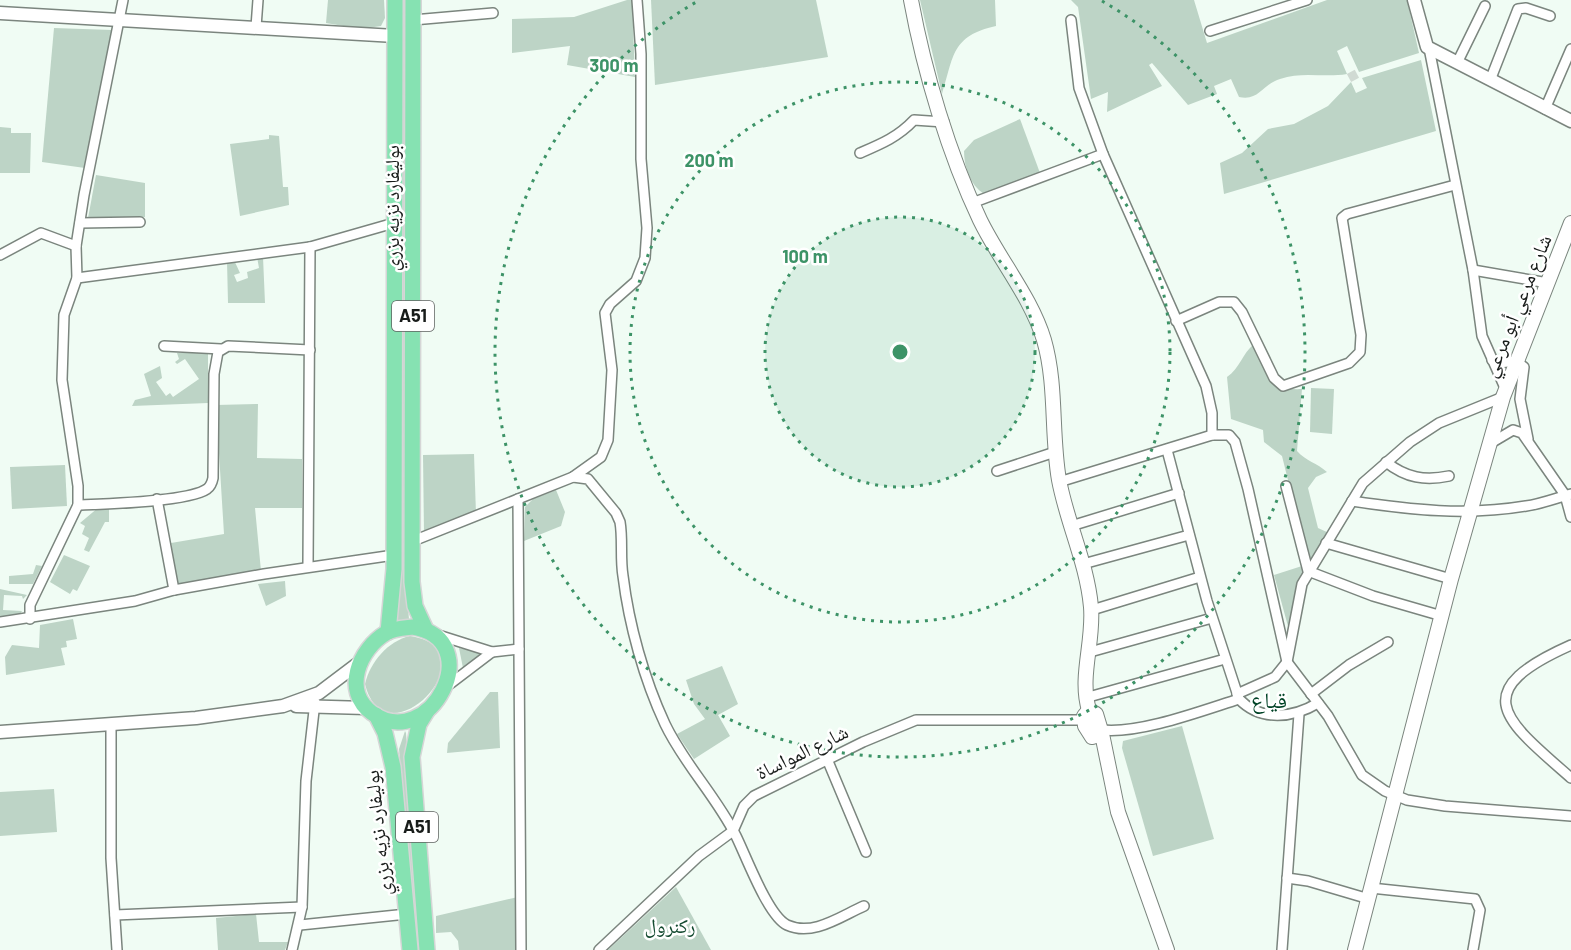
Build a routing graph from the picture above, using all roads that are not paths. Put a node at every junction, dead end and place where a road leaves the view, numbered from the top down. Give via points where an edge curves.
1 (123, 0) edge
2 (258, 0) edge
3 (395, 0) edge
4 (413, 0) edge
5 (637, 0) edge
6 (911, 0) edge
7 (1306, 0) edge
8 (1414, 0) edge
9 (1485, 6) dead end
10 (0, 13) edge
11 (493, 13) dead end
12 (1550, 16) dead end
13 (120, 19) junction
14 (413, 20) junction
15 (1071, 20) dead end
16 (256, 27) junction
17 (1210, 31) dead end
18 (395, 36) junction
19 (1427, 45) junction
20 (1571, 49) edge
21 (1458, 61) junction
22 (1491, 78) junction
23 (1545, 109) junction
24 (1571, 121) edge
25 (944, 122) junction
26 (860, 153) dead end
27 (1103, 154) junction
28 (1455, 185) junction
29 (972, 203) junction
30 (140, 222) dead end
31 (80, 223) junction
32 (393, 223) junction
33 (1571, 223) edge
34 (76, 246) junction
35 (310, 247) junction
36 (0, 255) edge
37 (1473, 270) junction
38 (77, 278) junction
39 (1548, 283) junction
40 (1176, 321) junction
41 (164, 346) dead end
42 (221, 349) junction
43 (310, 350) junction
44 (1492, 360) junction
45 (1516, 361) junction
46 (1497, 402) junction
47 (1212, 435) junction
48 (1529, 440) junction
49 (1491, 443) junction
50 (1167, 450) junction
51 (1055, 452) junction
52 (1386, 462) junction
53 (996, 471) dead end
54 (1449, 476) dead end
55 (573, 477) junction
56 (1059, 482) junction
57 (1286, 486) dead end
58 (1179, 493) junction
59 (1568, 495) edge
60 (157, 499) junction
61 (518, 499) junction
62 (1352, 501) junction
63 (78, 505) junction
64 (1469, 512) junction
65 (1571, 517) edge
66 (1071, 526) junction
67 (1189, 535) junction
68 (412, 542) junction
69 (1326, 543) junction
70 (394, 555) junction
71 (1083, 564) junction
72 (308, 567) junction
73 (1308, 571) junction
74 (1200, 577) junction
75 (1451, 579) junction
76 (174, 590) junction
77 (1092, 610) junction
78 (1442, 616) junction
79 (1212, 618) junction
80 (30, 619) junction
81 (0, 622) edge
82 (388, 632) junction
83 (429, 632) junction
84 (1388, 642) dead end
85 (1571, 645) edge
86 (519, 649) junction
87 (492, 652) junction
88 (1090, 652) junction
89 (1225, 659) junction
90 (360, 662) junction
91 (1287, 662) junction
92 (444, 690) junction
93 (1311, 694) junction
94 (1238, 697) junction
95 (315, 700) junction
96 (1318, 703) junction
97 (429, 709) junction
98 (1086, 710) junction
99 (371, 712) junction
100 (1299, 714) junction
101 (111, 724) junction
102 (0, 732) edge
103 (1099, 734) junction
104 (827, 759) junction
105 (1571, 778) edge
106 (1395, 796) junction
107 (1571, 816) edge
108 (733, 831) junction
109 (866, 852) dead end
110 (1287, 878) junction
111 (1370, 893) junction
112 (864, 906) dead end
113 (302, 907) junction
114 (407, 914) junction
115 (115, 915) junction
116 (300, 924) junction
117 (117, 950) edge
118 (292, 950) edge
119 (410, 950) edge
120 (427, 950) edge
121 (521, 950) edge
122 (599, 950) edge
123 (1167, 950) edge
124 (1282, 950) edge
125 (1355, 950) edge
126 (1473, 950) edge

1 - 13 street
2 - 16 street
3 - 18 highway, بوليفارد نزيه بزري / A51
4 - 14 highway, بوليفارد نزيه بزري / A51
5 - 55 street via 645,258 636,281 605,313 613,384 607,446 597,460
6 - 25 main road
7 - 17 street
8 - 19 street
9 - 21 street
10 - 13 street
11 - 14 street
12 - 22 street via 1518,9
13 - 16 street
13 - 31 street
14 - 68 highway, بوليفارد نزيه بزري / A51
15 - 27 street via 1079,88
16 - 18 street
18 - 32 highway, بوليفارد نزيه بزري / A51
19 - 21 street
19 - 28 street
20 - 23 street
21 - 22 street
22 - 23 street
23 - 24 street
25 - 26 street via 915,120 907,130
25 - 29 main road
27 - 29 street
27 - 40 street
28 - 37 street
28 - 40 street via 1342,218 1361,335 1360,352 1349,363 1283,386 1274,378 1234,303 1219,302
29 - 51 main road via 1044,339
30 - 31 street
31 - 34 street
32 - 35 street
32 - 70 highway, بوليفارد نزيه بزري / A51
33 - 39 main road, شارع مرعي أبو مرعي
34 - 36 street via 43,232
34 - 38 street
35 - 38 street
35 - 43 street
37 - 39 street
37 - 44 street via 1482,336
38 - 63 street via 64,315 62,380
39 - 45 main road, شارع مرعي أبو مرعي
40 - 47 street via 1210,400
41 - 42 street
42 - 43 street via 235,346
42 - 60 street via 214,374 211,485 200,492
43 - 72 street
44 - 45 street
44 - 46 street
45 - 46 main road, شارع مرعي أبو مرعي
45 - 48 street via 1524,367 1520,399
46 - 49 main road, شارع مرعي أبو مرعي
46 - 52 street via 1439,423
47 - 50 street
47 - 91 street via 1229,435 1235,442
48 - 49 street via 1516,430
48 - 59 street
49 - 64 main road, شارع مرعي أبو مرعي
50 - 56 street
50 - 58 street
51 - 53 street
51 - 56 main road
52 - 54 street via 1409,476 1430,480
52 - 62 street
55 - 61 street
55 - 108 street via 588,479 618,517 624,587 655,700 684,757
56 - 66 main road
57 - 73 street
58 - 66 street
58 - 67 street
59 - 64 street via 1528,506
59 - 65 street
60 - 63 street
60 - 76 street
61 - 68 street
61 - 86 street
62 - 64 street via 1421,512
62 - 69 street
63 - 80 street via 30,605
64 - 75 main road, شارع مرعي أبو مرعي
66 - 71 main road
67 - 71 street
67 - 74 street
68 - 83 highway, بوليفارد نزيه بزري / A51 via 413,593 420,621
69 - 73 street
69 - 75 street
70 - 72 street
70 - 82 highway, بوليفارد نزيه بزري / A51
71 - 77 main road
72 - 76 street
73 - 78 street via 1373,596
73 - 91 street via 1297,604
74 - 77 street
74 - 79 street
75 - 78 main road, شارع مرعي أبو مرعي
76 - 80 street via 135,601
77 - 88 main road
78 - 106 main road, شارع مرعي أبو مرعي
79 - 88 street
79 - 89 street
80 - 81 street
82 - 83 highway via 399,628
82 - 90 highway
83 - 87 street
83 - 92 highway, A51 via 444,648 450,665
84 - 93 street
85 - 105 street via 1517,677 1505,703 1508,716 1519,730
86 - 87 street
86 - 121 street
87 - 92 street
88 - 98 main road
89 - 94 street
89 - 98 street, شارع المواساة
90 - 95 street
90 - 99 highway, A51 via 356,683
91 - 93 street
91 - 94 street via 1275,677
92 - 97 highway, A51
93 - 96 street
94 - 100 street via 1260,712
94 - 103 street via 1138,727
95 - 99 street
95 - 101 street via 218,716
95 - 113 street via 306,781
96 - 100 street
96 - 106 street via 1360,771
97 - 99 highway, A51 via 402,722
97 - 120 highway, بوليفارد نزيه بزري / A51 via 419,724 412,757
98 - 103 main road via 1096,714
98 - 104 street, شارع المواساة via 916,720
99 - 114 highway, بوليفارد نزيه بزري / A51 via 385,733 393,767
100 - 110 street
101 - 102 street
101 - 115 street via 109,786
103 - 123 main road via 1118,812
104 - 108 street, شارع المواساة via 754,796 744,806
104 - 109 street
106 - 107 street via 1445,806
106 - 111 main road, شارع مرعي أبو مرعي
108 - 112 street via 774,913 786,925 818,927
108 - 122 street, شارع المواساة via 691,863
110 - 111 street
110 - 124 street
111 - 125 main road, شارع مرعي أبو مرعي
111 - 126 street via 1474,899 1480,910
113 - 115 street
113 - 116 street
114 - 116 street
114 - 119 highway, بوليفارد نزيه بزري / A51
115 - 117 street
116 - 118 street

